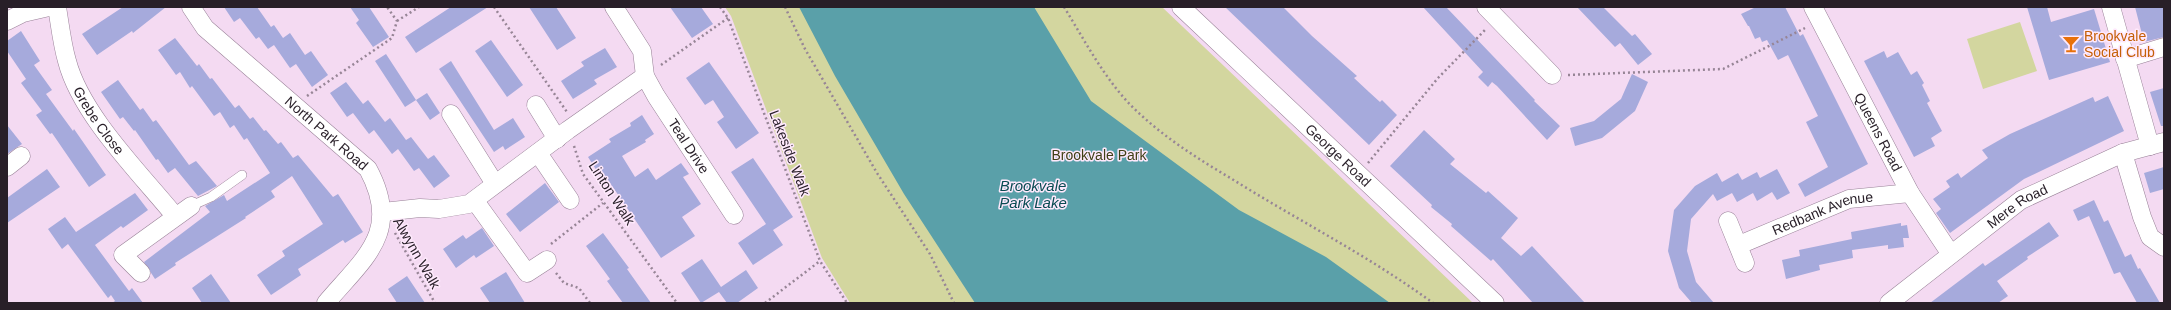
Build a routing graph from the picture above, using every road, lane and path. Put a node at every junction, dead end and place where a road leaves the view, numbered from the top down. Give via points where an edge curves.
1 (49, 7) edge
2 (57, 7) edge
3 (190, 7) edge
4 (387, 7) edge
5 (419, 7) edge
6 (494, 7) edge
7 (614, 7) edge
8 (720, 7) edge
9 (785, 7) edge
10 (1064, 7) edge
11 (1181, 7) edge
12 (2110, 7) edge
13 (1491, 12) edge
14 (1816, 13) edge
15 (728, 18) junction
16 (7, 21) edge
17 (397, 21) junction
18 (2164, 47) edge
19 (2125, 59) junction
20 (1552, 75) joint
21 (646, 76) junction
22 (295, 104) junction
23 (536, 104) dead end
24 (451, 114) dead end
25 (562, 134) junction
26 (2157, 144) edge
27 (538, 153) junction
28 (2123, 153) junction
29 (21, 156) dead end
30 (7, 168) edge
31 (1359, 174) junction
32 (242, 175) dead end
33 (495, 184) junction
34 (1910, 193) junction
35 (570, 200) dead end
36 (475, 201) junction
37 (604, 203) junction
38 (191, 206) joint
39 (383, 212) junction
40 (734, 215) dead end
41 (175, 216) junction
42 (1728, 221) dead end
43 (1739, 244) junction
44 (2164, 247) edge
45 (1950, 254) junction
46 (547, 260) junction
47 (820, 261) junction
48 (1745, 263) dead end
49 (141, 273) dead end
50 (326, 303) edge
51 (435, 303) edge
52 (590, 303) edge
53 (677, 303) edge
54 (765, 303) edge
55 (847, 303) edge
56 (954, 303) edge
57 (1433, 303) edge
58 (1495, 303) edge
59 (1889, 303) edge

1 - 16 street
2 - 41 street, Grebe Close via 67,62 82,97 105,130
3 - 22 street, North Park Road via 205,28
4 - 17 path
5 - 17 path
6 - 25 path, Linton Walk via 567,112
7 - 21 street, Teal Drive via 642,51
8 - 15 path, Lakeside Walk
9 - 56 path via 805,50 877,173 930,254
10 - 57 path via 1117,90 1169,139 1274,206 1372,261
11 - 31 street, George Road
12 - 19 street
13 - 20 street
13 - 31 path
14 - 20 path via 1723,69
14 - 34 street, Queens Road
15 - 21 path
15 - 47 path, Lakeside Walk
17 - 22 path via 392,38
18 - 19 street
19 - 26 street
21 - 25 street
21 - 40 street, Teal Drive via 656,96
22 - 39 street, North Park Road via 368,169 379,193
23 - 25 street
24 - 33 street
25 - 27 street
25 - 37 path, Linton Walk via 583,174
26 - 28 street, Mere Road
27 - 33 street
27 - 35 street
28 - 44 street via 2150,237
28 - 45 street, Mere Road via 2021,200
29 - 30 street
31 - 58 street, George Road
32 - 38 lane
33 - 36 street
34 - 43 street, Redbank Avenue via 1849,199
34 - 45 street, Queens Road
36 - 39 street via 458,207
36 - 46 street via 527,273
37 - 46 path via 541,251
37 - 53 path, Linton Walk
38 - 41 street
39 - 50 street, North Park Road via 379,235 370,250
39 - 51 path, Alwynn Walk
41 - 49 street via 123,254
42 - 43 street
43 - 48 street
45 - 59 street, Mere Road
46 - 52 path via 564,283 579,288
47 - 54 path
47 - 55 path, Lakeside Walk

